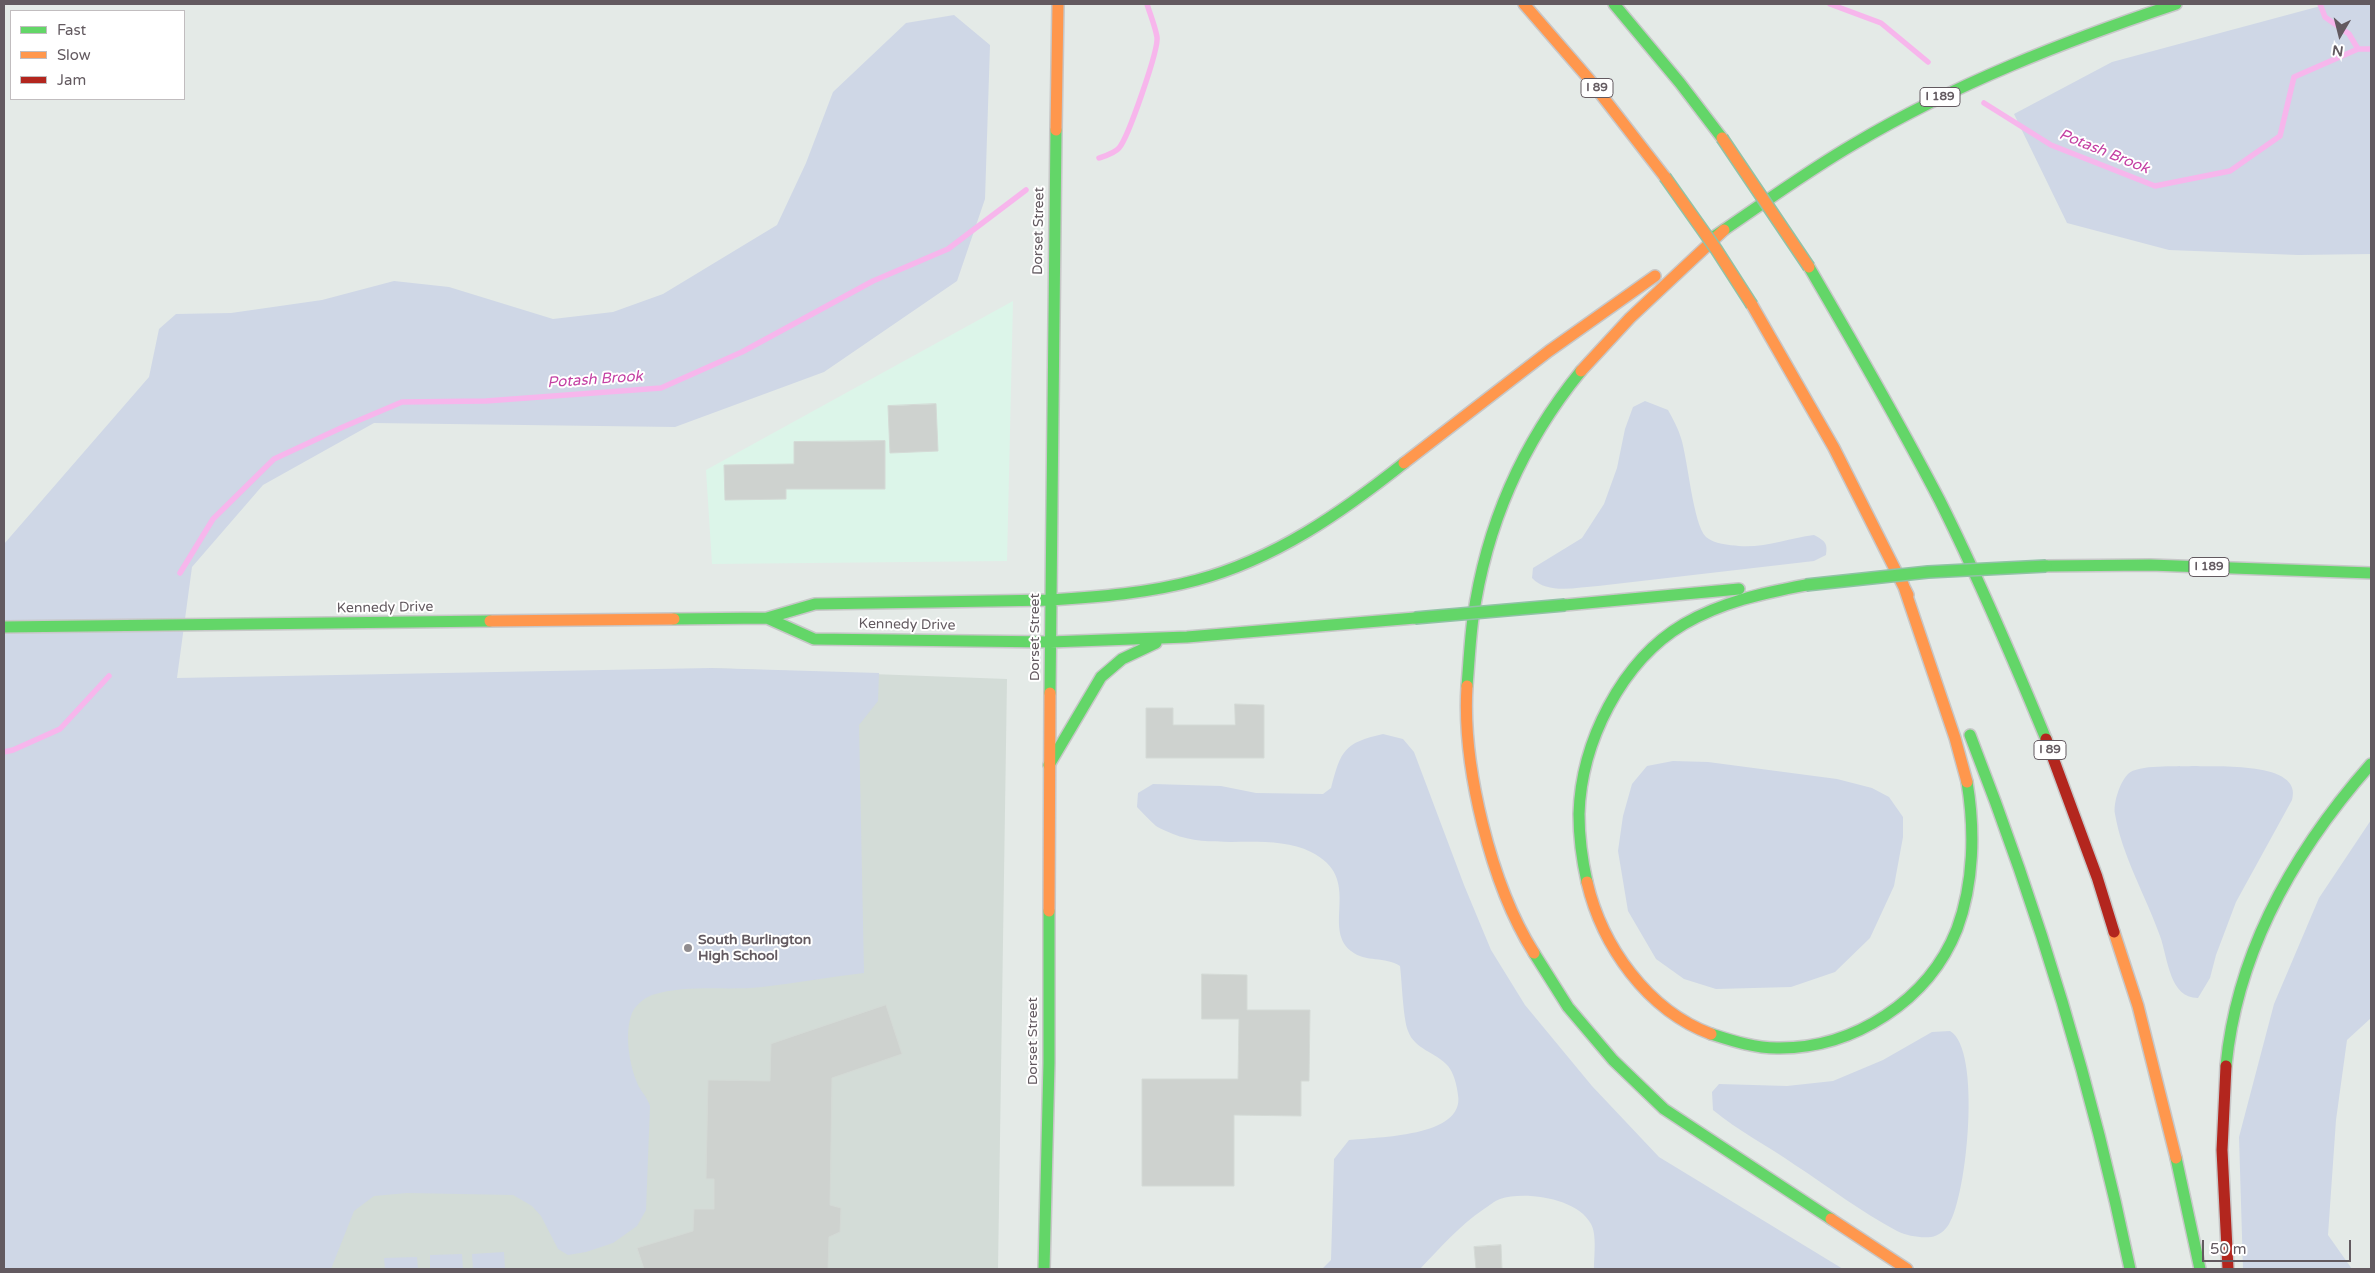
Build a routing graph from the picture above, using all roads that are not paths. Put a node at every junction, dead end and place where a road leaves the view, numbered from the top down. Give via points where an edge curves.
1 (1058, 4) edge
2 (1524, 4) edge
3 (1614, 4) edge
4 (2176, 4) edge
5 (1724, 230) junction
6 (2371, 573) edge
7 (1903, 584) junction
8 (1806, 586) junction
9 (1050, 600) junction
10 (767, 618) junction
11 (4, 627) edge
12 (1179, 637) junction
13 (1050, 642) junction
14 (1954, 700) dead end
15 (1965, 724) dead end
16 (2371, 764) edge
17 (1049, 765) junction
18 (1044, 1269) edge
19 (1907, 1269) edge
20 (2130, 1269) edge
21 (2200, 1269) edge
22 (2228, 1269) edge

1 - 9 main road, Dorset Street
2 - 7 main road, I 89, bridge via 1589,79 1711,242 1808,398
3 - 21 main road, I 89, bridge via 1722,138 1809,267 1943,508 2006,643 2100,887 2140,1017 2183,1186
4 - 5 main road, I 189 via 2044,52 1938,99 1812,168
5 - 9 main road, Kennedy Drive via 1604,312 1445,430 1370,492 1298,539 1247,563 1199,579 1124,593
5 - 19 main road via 1626,322 1579,373 1546,417 1512,481 1483,563 1471,631 1466,711 1472,779 1489,851 1522,935 1559,996 1603,1052 1670,1113
6 - 8 main road, I 189, bridge via 2150,565 2046,566 1928,572
7 - 8 main road via 1956,740 1967,785 1971,855 1959,921 1951,942 1931,974 1906,1002 1889,1014 1852,1035 1831,1042 1768,1048 1728,1040 1693,1026 1661,1004 1633,975 1610,942 1592,906 1579,849 1578,813 1586,760 1600,725 1628,676 1653,648 1682,624 1714,608 1760,593
7 - 14 main road, I 89
8 - 12 main road, bridge via 1708,591
9 - 10 main road, Kennedy Drive via 815,604
9 - 13 main road, Dorset Street
10 - 11 main road, Kennedy Drive
10 - 13 main road, Kennedy Drive via 814,639
12 - 13 main road, Kennedy Drive
12 - 17 main road via 1134,652 1106,672 1081,707
13 - 17 main road, Dorset Street
15 - 20 main road via 2013,847 2057,980 2096,1116
16 - 22 main road via 2341,797 2292,869 2265,922 2245,975 2231,1032 2222,1111
17 - 18 main road, Dorset Street via 1049,1063

